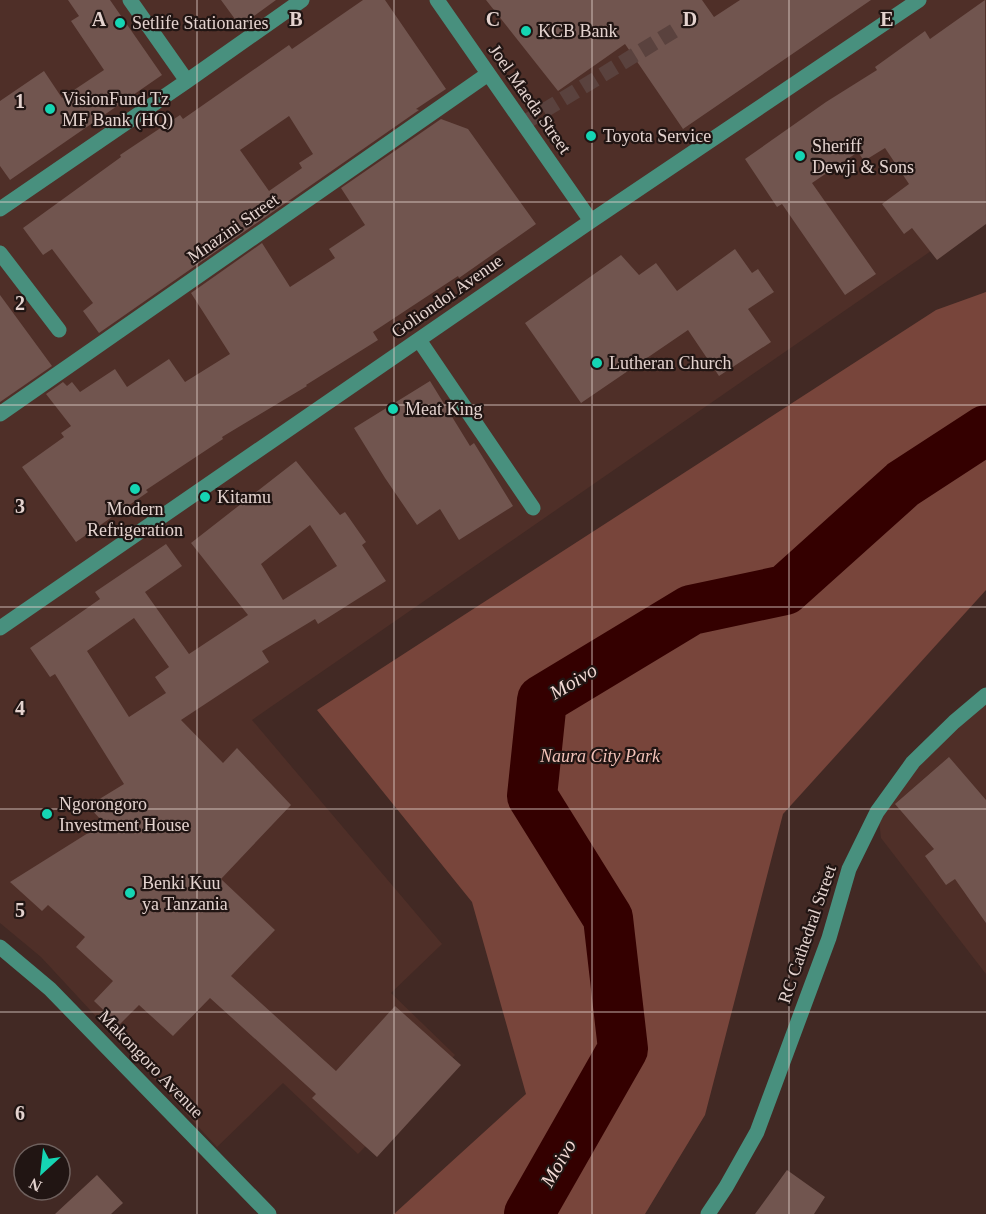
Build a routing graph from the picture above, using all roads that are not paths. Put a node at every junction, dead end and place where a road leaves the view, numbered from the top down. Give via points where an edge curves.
1 (130, 0) edge
2 (303, 0) edge
3 (437, 0) edge
4 (919, 0) edge
5 (488, 74) junction
6 (188, 81) junction
7 (0, 209) edge
8 (591, 221) junction
9 (0, 253) edge
10 (59, 330) dead end
11 (419, 340) junction
12 (0, 414) edge
13 (533, 508) dead end
14 (0, 628) edge
15 (986, 695) edge
16 (0, 947) edge
17 (269, 1214) edge
18 (708, 1214) edge

1 - 6 street
2 - 6 street
3 - 5 street, Joel Maeda Street
4 - 8 street, Goliondoi Avenue
5 - 8 street, Joel Maeda Street
5 - 12 street, Mnazini Street
6 - 7 street
8 - 11 street, Goliondoi Avenue
9 - 10 street
11 - 13 street
11 - 14 street, Goliondoi Avenue
15 - 18 street, RC Cathedral Street via 913,762 877,812 849,869 829,938 758,1132
16 - 17 street, Makongoro Avenue via 50,989

